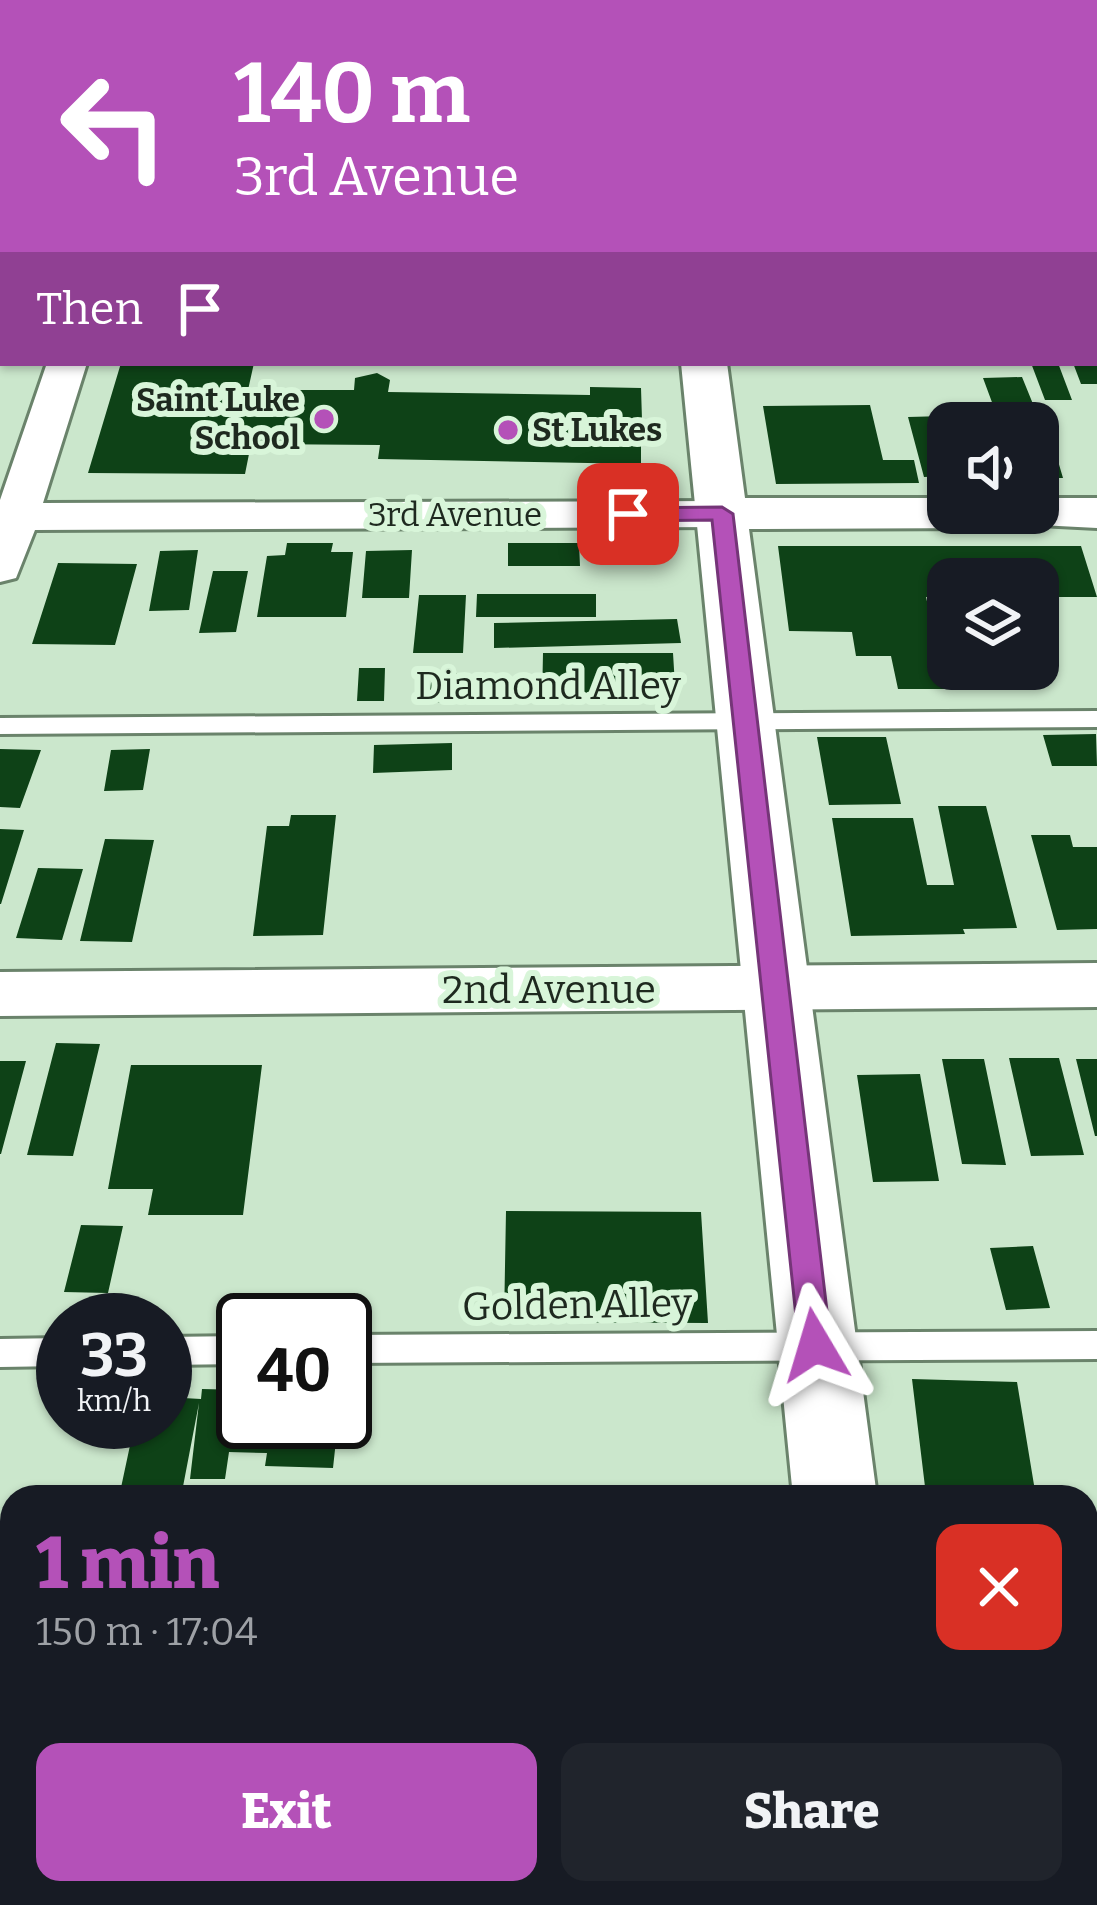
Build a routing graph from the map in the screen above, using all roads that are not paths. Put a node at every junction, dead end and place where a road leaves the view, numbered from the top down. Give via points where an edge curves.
1 (66, 366) edge
2 (704, 366) edge
3 (927, 513) edge
4 (1059, 513) edge
5 (1097, 513) edge
6 (722, 514) junction
7 (8, 517) edge
8 (0, 568) edge
9 (1097, 719) edge
10 (746, 720) junction
11 (0, 726) edge
12 (1097, 985) edge
13 (774, 987) junction
14 (0, 994) edge
15 (815, 1345) junction
16 (1097, 1345) edge
17 (372, 1349) edge
18 (36, 1352) edge
19 (0, 1353) edge
20 (833, 1485) edge

1 - 7 street
2 - 6 street
3 - 6 street, 3rd Avenue
4 - 5 street
6 - 7 street, 3rd Avenue
6 - 10 street
7 - 8 street
9 - 10 lane, Diamond Alley
10 - 11 lane, Diamond Alley
10 - 13 street
12 - 13 street, 2nd Avenue
13 - 14 street, 2nd Avenue
13 - 15 street
15 - 16 lane, Golden Alley
15 - 17 lane, Golden Alley
15 - 20 street
18 - 19 lane

